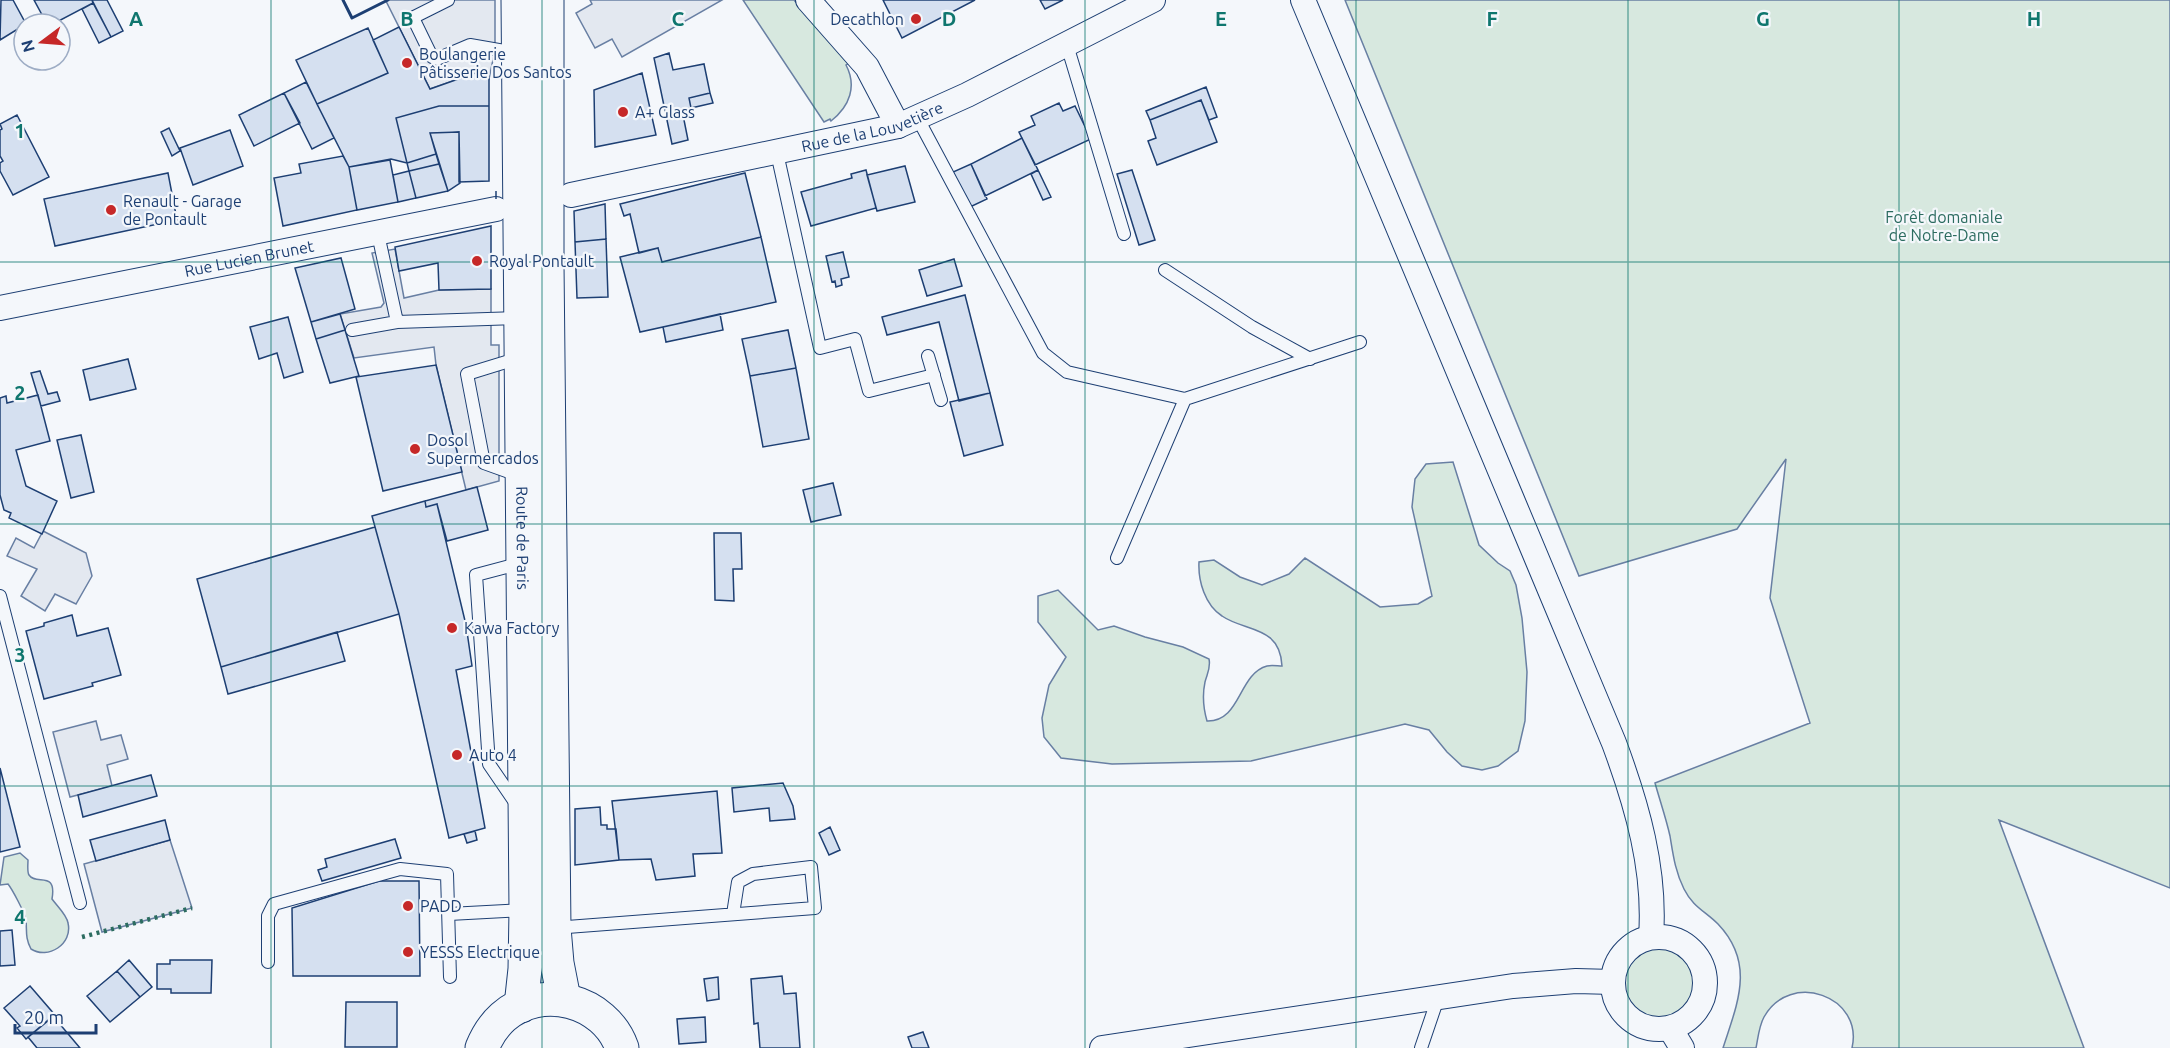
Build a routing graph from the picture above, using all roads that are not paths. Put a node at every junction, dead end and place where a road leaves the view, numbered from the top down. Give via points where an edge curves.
1 (448, 0) edge
2 (518, 0) edge
3 (547, 0) edge
4 (808, 0) edge
5 (1153, 0) edge
6 (1303, 0) edge
7 (1067, 45) junction
8 (518, 53) junction
9 (907, 122) junction
10 (777, 153) junction
11 (572, 195) dead end
12 (496, 209) dead end
13 (378, 234) junction
14 (1124, 234) dead end
15 (1165, 270) dead end
16 (0, 308) edge
17 (520, 318) junction
18 (397, 322) junction
19 (352, 330) dead end
20 (1360, 342) dead end
21 (928, 356) dead end
22 (520, 357) junction
23 (1310, 359) junction
24 (934, 375) junction
25 (1185, 399) junction
26 (941, 400) dead end
27 (522, 477) junction
28 (1117, 558) dead end
29 (522, 562) junction
30 (0, 596) edge
31 (525, 816) junction
32 (80, 903) dead end
33 (526, 910) junction
34 (449, 914) junction
35 (733, 914) junction
36 (554, 928) junction
37 (1651, 937) junction
38 (268, 962) dead end
39 (450, 977) dead end
40 (1613, 982) junction
41 (1438, 998) junction
42 (564, 999) junction
43 (520, 1005) junction
44 (1676, 1038) edge
45 (482, 1048) edge
46 (622, 1048) edge
47 (1102, 1048) edge
48 (1422, 1048) edge

1 - 8 lane via 414,17 432,57 470,45
2 - 8 main road, Route de Paris
3 - 36 main road, Route de Paris
4 - 9 street via 867,67
5 - 7 street, Rue de la Louvetière
6 - 37 street via 1618,754 1641,826 1649,870
7 - 9 street, Rue de la Louvetière
7 - 14 lane
8 - 17 main road, Route de Paris
9 - 10 street, Rue de la Louvetière
9 - 25 lane via 1043,353 1067,372
10 - 11 street, Rue de la Louvetière
10 - 24 lane via 820,348 855,339 870,391
12 - 13 street, Rue Lucien Brunet
13 - 16 street, Rue Lucien Brunet
13 - 18 lane
15 - 23 lane via 1252,327
17 - 18 lane
17 - 22 main road, Route de Paris
18 - 19 lane
20 - 23 lane
21 - 24 lane
22 - 27 main road, Route de Paris
22 - 27 lane via 467,374 484,463
23 - 25 lane
24 - 26 lane
25 - 28 lane
27 - 29 main road, Route de Paris
29 - 31 main road, Route de Paris
29 - 31 lane via 476,575 489,764
30 - 32 lane
31 - 33 main road, Route de Paris
33 - 34 lane
33 - 43 main road, Route de Paris
34 - 38 lane via 447,874 400,869 274,904 268,916
34 - 39 lane
35 - 35 lane via 814,908 811,867 753,874 738,882
35 - 36 lane
36 - 42 main road, Route de Paris
37 - 40 street via 1639,941 1620,958
37 - 44 street via 1682,942 1703,966 1704,997
40 - 41 street via 1534,984
40 - 44 street via 1615,996 1630,1019
41 - 47 street
41 - 48 lane
42 - 43 main road
42 - 46 main road via 605,1020
43 - 45 main road via 490,1031

